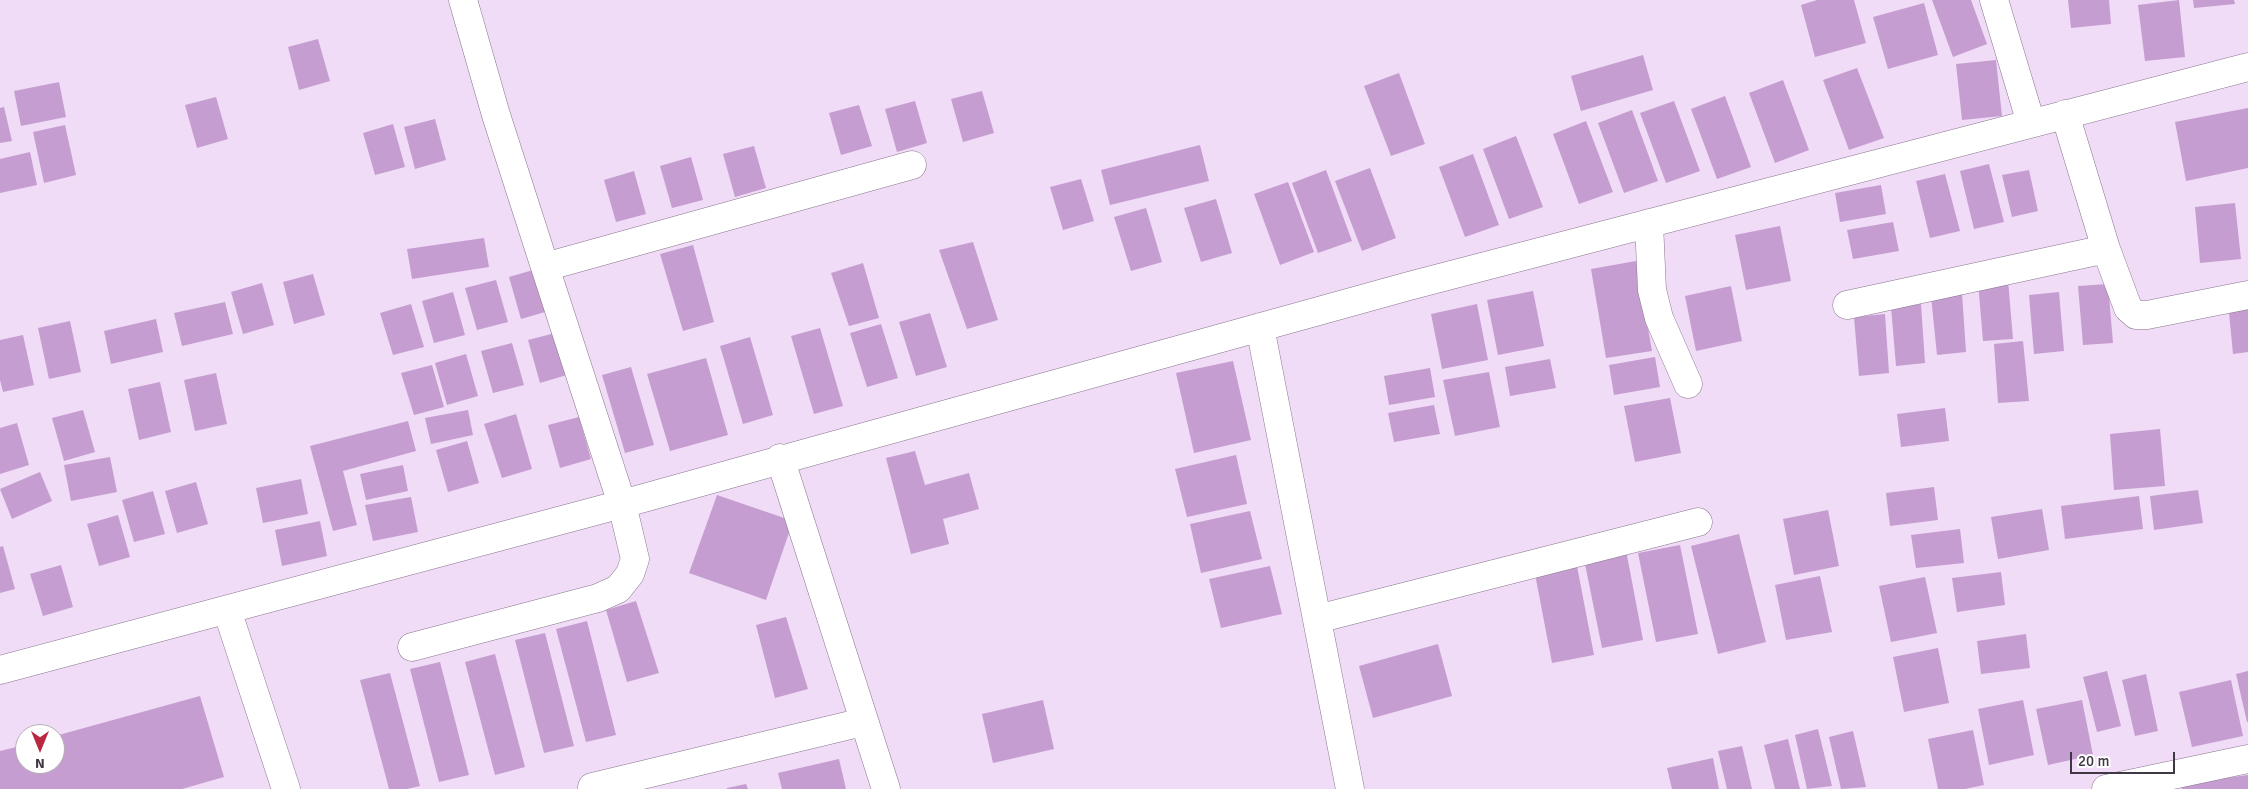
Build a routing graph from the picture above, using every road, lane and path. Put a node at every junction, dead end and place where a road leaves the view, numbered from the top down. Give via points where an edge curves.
1 (463, 0) edge
2 (1994, 0) edge
3 (2248, 67) edge
4 (2065, 114) junction
5 (2031, 123) junction
6 (912, 166) dead end
7 (1649, 223) junction
8 (2106, 249) junction
9 (545, 267) junction
10 (2248, 294) edge
11 (1847, 305) dead end
12 (1260, 327) junction
13 (1688, 384) dead end
14 (780, 458) junction
15 (622, 504) junction
16 (1698, 522) dead end
17 (227, 610) junction
18 (1317, 619) junction
19 (412, 647) dead end
20 (0, 670) edge
21 (863, 722) junction
22 (2248, 759) edge
23 (2143, 785) edge
24 (592, 787) dead end
25 (286, 789) edge
26 (886, 789) edge
27 (1350, 789) edge
28 (2106, 789) edge

1 - 9 street
2 - 5 street
3 - 4 street
4 - 5 street
4 - 8 street
5 - 7 street
6 - 9 street
7 - 12 street
7 - 13 street via 1654,299
8 - 10 street via 2128,308 2136,315
8 - 11 street
9 - 15 street
12 - 14 street
12 - 18 street
14 - 15 street
14 - 21 street
15 - 17 street
15 - 19 street via 635,559 630,574 618,589 598,598
16 - 18 street
17 - 20 street
17 - 25 street
18 - 27 street
21 - 24 street
21 - 26 street
22 - 23 street
23 - 28 street

